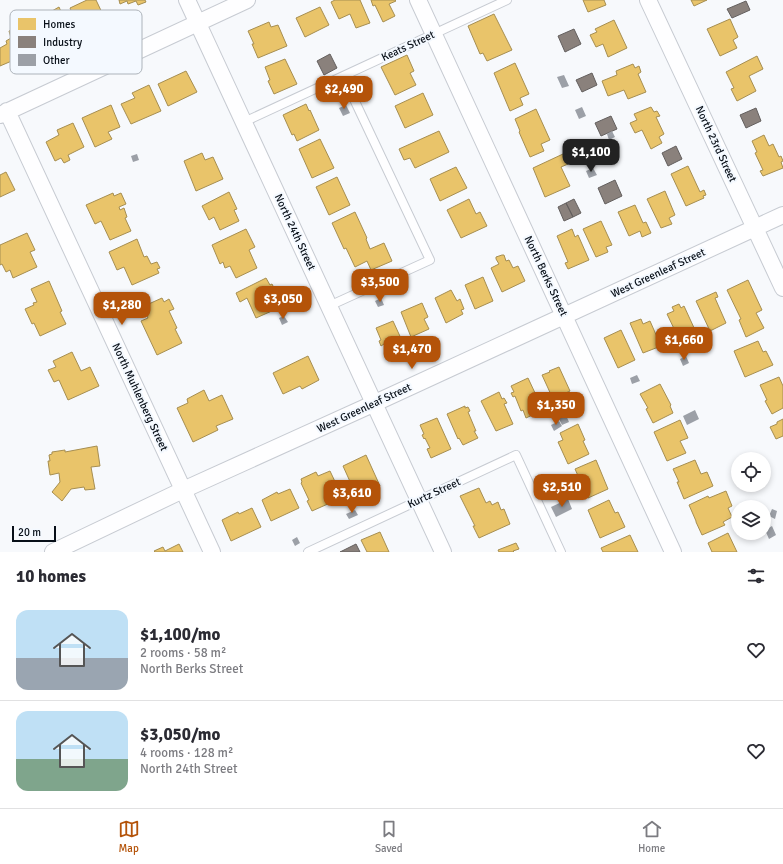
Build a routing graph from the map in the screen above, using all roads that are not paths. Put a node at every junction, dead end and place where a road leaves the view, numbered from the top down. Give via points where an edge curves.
1 (187, 0) edge
2 (247, 0) edge
3 (418, 0) edge
4 (507, 0) edge
5 (648, 0) edge
6 (198, 23) junction
7 (434, 34) junction
8 (142, 49) edge
9 (88, 74) edge
10 (342, 76) junction
11 (3, 113) edge
12 (244, 122) junction
13 (783, 214) edge
14 (755, 228) junction
15 (783, 288) edge
16 (329, 306) junction
17 (564, 316) junction
18 (374, 403) junction
19 (183, 490) junction
20 (419, 500) junction
21 (320, 549) edge
22 (53, 552) edge
23 (212, 552) edge
24 (308, 552) edge
25 (443, 552) edge
26 (561, 552) edge
27 (673, 552) edge

1 - 6 street, North 24th Street
2 - 6 street
3 - 7 street, North Berks Street
4 - 7 lane, Keats Street
5 - 14 street, North 23rd Street
6 - 8 street
6 - 12 street, North 24th Street
7 - 10 lane, Keats Street
7 - 17 street, North Berks Street
9 - 11 street
10 - 12 lane, Keats Street
10 - 16 lane via 430,260
11 - 19 street, North Muhlenberg Street
12 - 16 street, North 24th Street
13 - 14 street, West Greenleaf Street
14 - 15 street, North 23rd Street
14 - 17 street, West Greenleaf Street
16 - 18 street, North 24th Street
17 - 18 street, West Greenleaf Street
17 - 27 street, North Berks Street
18 - 19 street, West Greenleaf Street
18 - 20 street, North 24th Street
19 - 22 street, West Greenleaf Street
19 - 23 street, North Muhlenberg Street
20 - 21 lane, Kurtz Street
20 - 25 street, North 24th Street
20 - 26 lane, Kurtz Street via 516,455
21 - 24 lane, Kurtz Street

